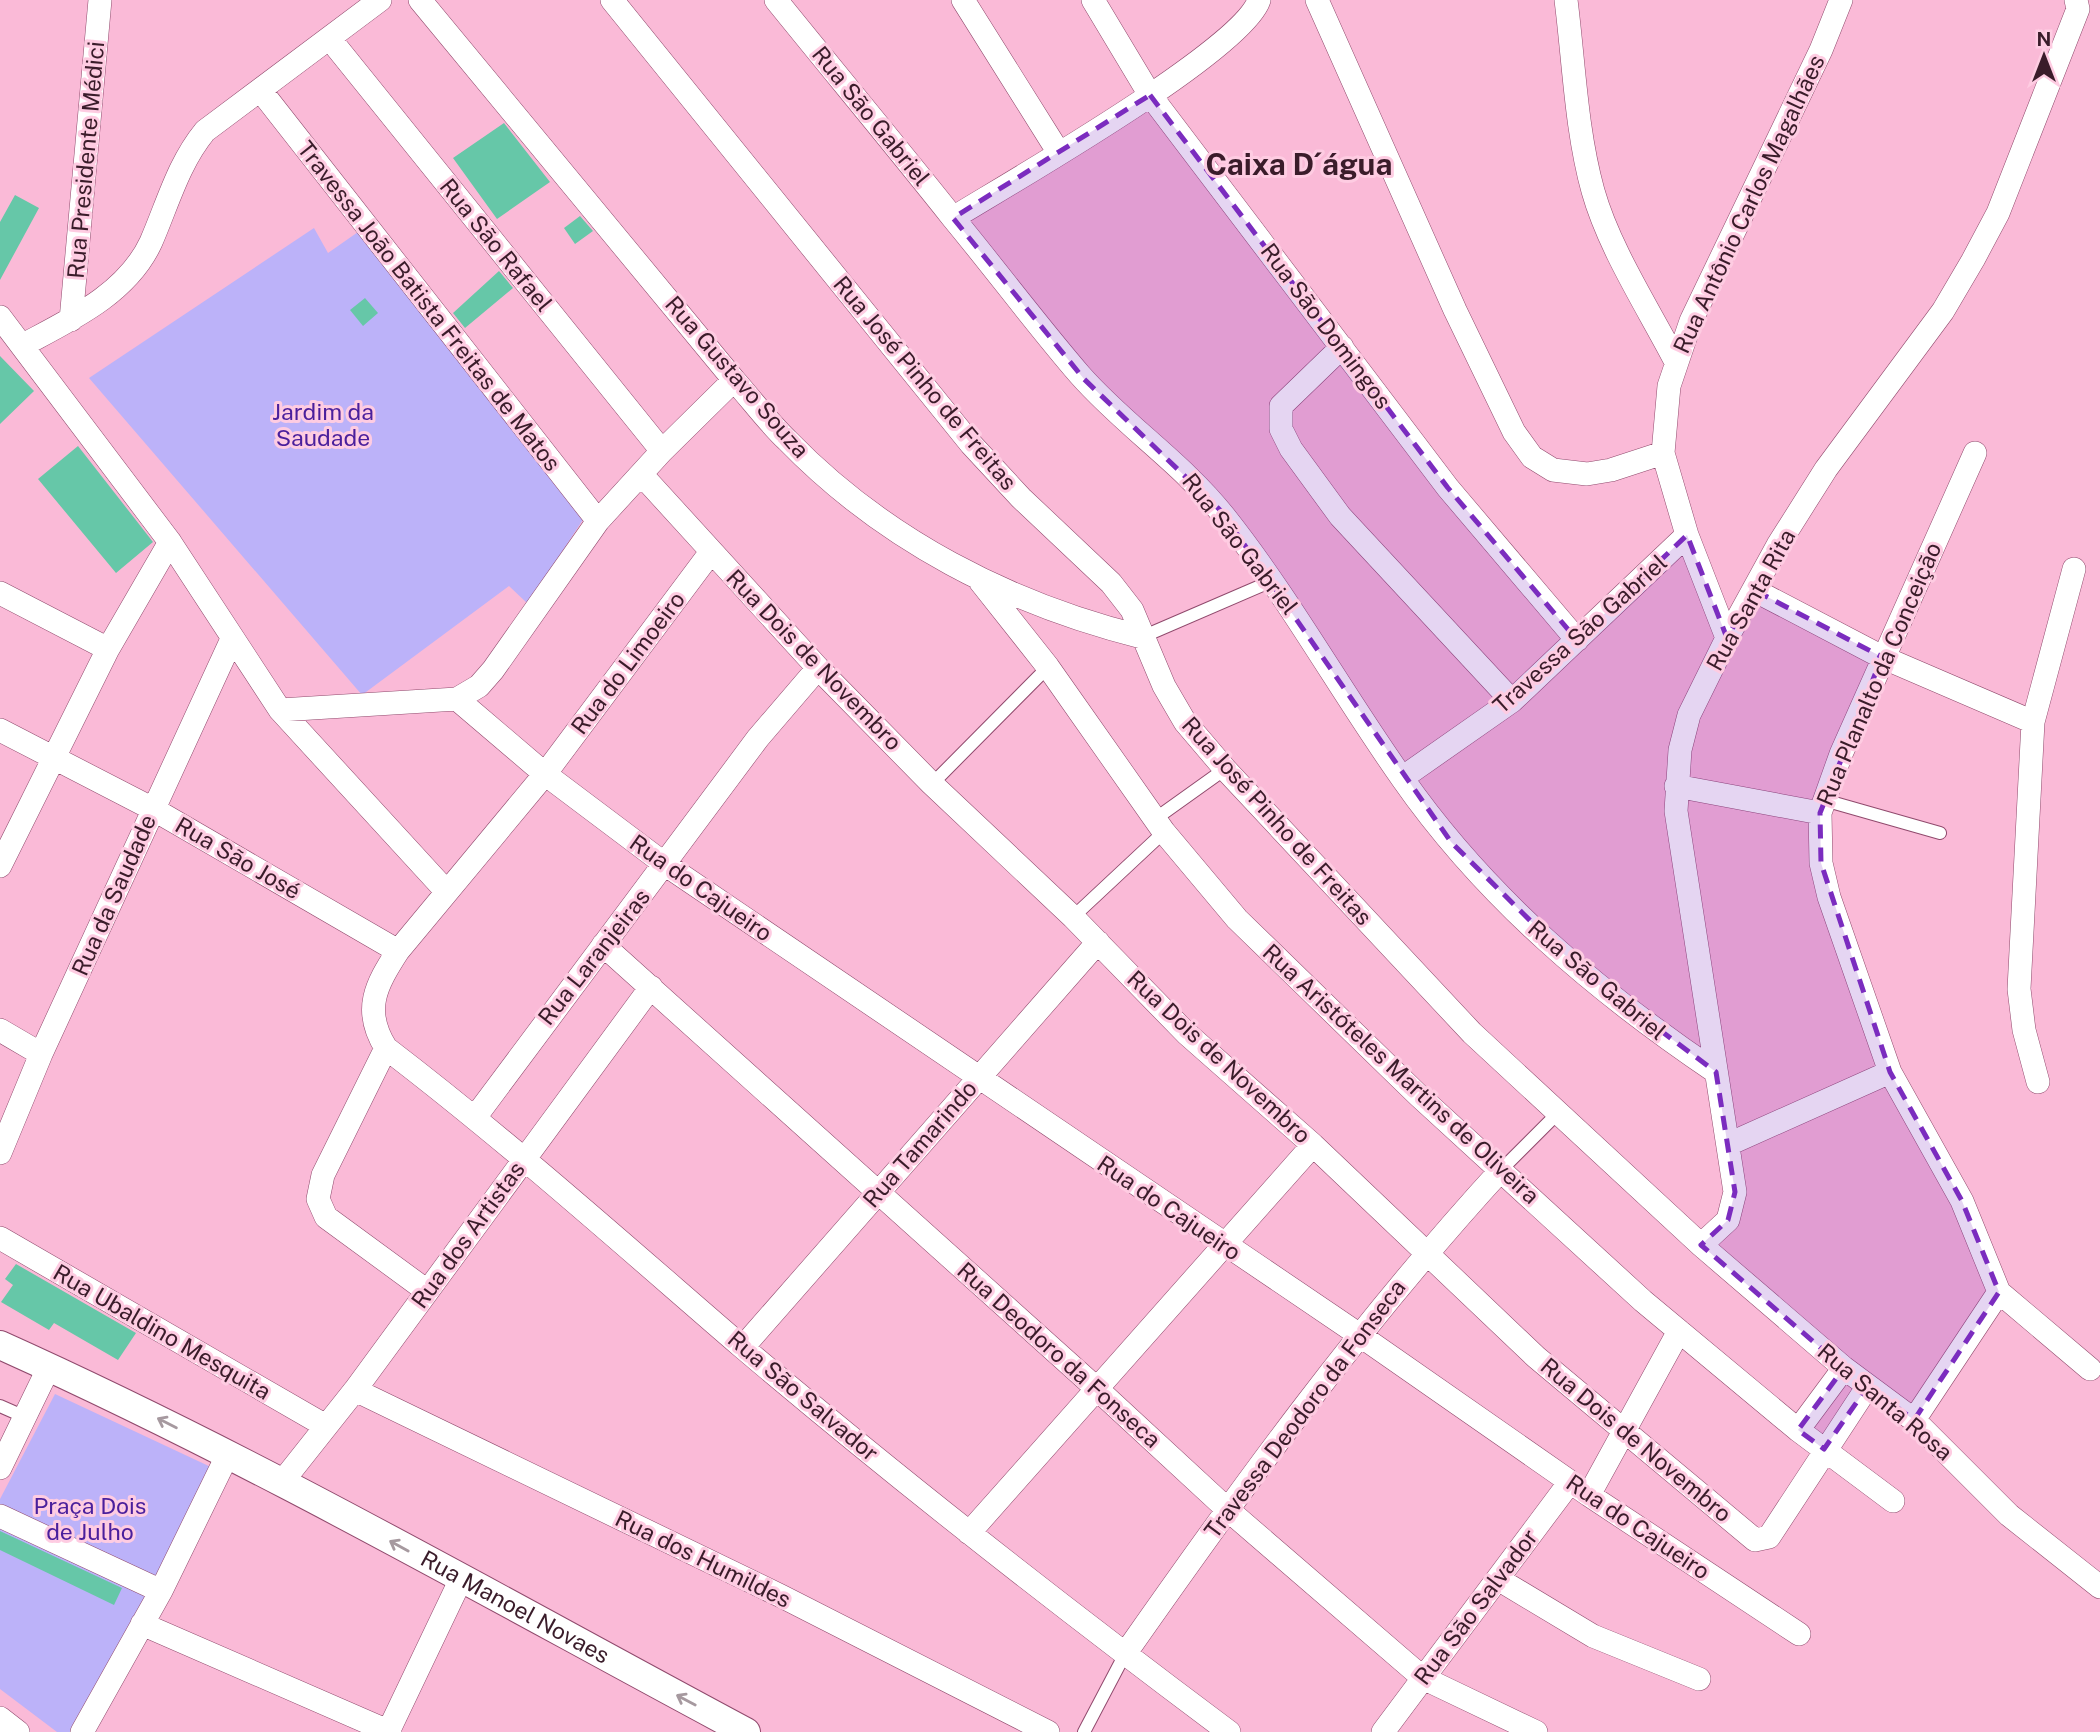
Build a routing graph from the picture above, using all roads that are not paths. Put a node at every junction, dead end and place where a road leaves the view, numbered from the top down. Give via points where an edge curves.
1 (100, 0) edge
2 (380, 0) edge
3 (421, 0) edge
4 (612, 0) edge
5 (776, 0) edge
6 (963, 0) edge
7 (1093, 0) edge
8 (1259, 0) edge
9 (1317, 0) edge
10 (1566, 0) edge
11 (1841, 0) edge
12 (2078, 3) edge
13 (330, 39) junction
14 (261, 92) junction
15 (1150, 95) junction
16 (1059, 153) junction
17 (953, 218) junction
18 (0, 317) edge
19 (71, 320) junction
20 (23, 345) junction
21 (1342, 347) junction
22 (1675, 360) junction
23 (734, 380) junction
24 (662, 451) junction
25 (1663, 453) junction
26 (1975, 453) dead end
27 (641, 474) junction
28 (598, 521) junction
29 (1688, 536) junction
30 (170, 542) junction
31 (711, 552) junction
32 (2074, 569) dead end
33 (980, 581) junction
34 (1272, 581) junction
35 (1754, 590) junction
36 (0, 593) edge
37 (1142, 637) junction
38 (232, 639) junction
39 (1727, 639) junction
40 (1577, 640) junction
41 (108, 649) junction
42 (1882, 657) junction
43 (1048, 667) junction
44 (818, 668) junction
45 (457, 699) junction
46 (1512, 701) junction
47 (280, 710) junction
48 (2033, 722) junction
49 (0, 730) edge
50 (52, 759) junction
51 (1225, 769) junction
52 (545, 774) junction
53 (1402, 778) junction
54 (932, 784) junction
55 (1676, 786) junction
56 (1822, 806) junction
57 (153, 809) junction
58 (1160, 826) junction
59 (1940, 833) dead end
60 (666, 865) junction
61 (0, 866) edge
62 (446, 891) junction
63 (1073, 917) junction
64 (1098, 942) junction
65 (603, 945) junction
66 (398, 951) junction
67 (651, 987) junction
68 (0, 1030) edge
69 (386, 1048) junction
70 (41, 1054) junction
71 (1716, 1072) junction
72 (1890, 1072) junction
73 (978, 1077) junction
74 (2038, 1083) dead end
75 (1559, 1112) junction
76 (475, 1116) junction
77 (1729, 1144) junction
78 (1314, 1145) junction
79 (0, 1153) edge
80 (525, 1157) junction
81 (1501, 1170) junction
82 (880, 1192) junction
83 (0, 1238) edge
84 (1701, 1245) junction
85 (1225, 1246) junction
86 (1426, 1252) junction
87 (427, 1291) junction
88 (1999, 1292) junction
89 (1679, 1331) junction
90 (1358, 1334) junction
91 (0, 1345) edge
92 (743, 1347) junction
93 (49, 1367) junction
94 (1844, 1367) junction
95 (2090, 1369) dead end
96 (1867, 1386) junction
97 (1096, 1388) junction
98 (355, 1390) junction
99 (0, 1406) edge
100 (25, 1417) junction
101 (1914, 1420) junction
102 (324, 1425) junction
103 (1798, 1430) junction
104 (1624, 1432) junction
105 (1824, 1449) junction
106 (228, 1454) junction
107 (0, 1466) edge
108 (282, 1482) junction
109 (1580, 1489) junction
110 (1893, 1500) dead end
111 (1227, 1509) junction
112 (0, 1516) edge
113 (969, 1533) junction
114 (461, 1579) junction
115 (1498, 1579) junction
116 (2100, 1587) edge
117 (161, 1591) junction
118 (142, 1625) junction
119 (1799, 1634) dead end
120 (1125, 1654) junction
121 (1423, 1678) junction
122 (1699, 1679) dead end
123 (0, 1718) edge
124 (18, 1732) edge
125 (82, 1732) edge
126 (389, 1732) edge
127 (746, 1732) edge
128 (1048, 1732) edge
129 (1084, 1732) edge
130 (1229, 1732) edge
131 (1383, 1732) edge
132 (1536, 1732) edge

1 - 19 street, Rua Presidente Médici
2 - 13 street
3 - 23 street, Rua Gustavo Souza
4 - 37 street, Rua José Pinho de Freitas via 971,444 1111,583 1132,610
5 - 17 street, Rua São Gabriel
6 - 16 street
7 - 15 street, Rua São Domingos
8 - 15 street via 1250,17 1226,41
9 - 25 street via 1455,310 1514,432 1532,457 1553,470 1587,474
10 - 22 street via 1594,194 1623,262
11 - 22 street, Rua Antônio Carlos Magalhães
12 - 35 street, Rua Santa Rita via 1998,213 1973,260 1942,311 1826,470
13 - 14 street
13 - 24 street, Rua São Rafael
14 - 19 street via 205,131 189,150 150,245 127,276
14 - 28 street, Travessa João Batista Freitas de Matos
15 - 16 street
15 - 21 street, Rua São Domingos
16 - 17 street
17 - 34 street, Rua São Gabriel via 1084,379 1221,511
18 - 20 street
19 - 20 street
20 - 30 street
21 - 40 street, Rua São Domingos via 1448,488
21 - 46 street via 1282,406 1279,417 1286,439 1340,516
22 - 25 street, Rua Antônio Carlos Magalhães via 1664,416
23 - 24 street
23 - 33 street, Rua Gustavo Souza via 786,440 845,493 903,536
24 - 27 street
25 - 29 street, Rua Antônio Carlos Magalhães
26 - 42 street, Rua Planalto da Conceição
27 - 28 street
27 - 31 street, Rua Dois de Novembro
28 - 45 street via 493,670 479,686
29 - 39 street, Rua Antônio Carlos Magalhães
29 - 40 street, Travessa São Gabriel
30 - 38 street
30 - 41 street
31 - 44 street, Rua Dois de Novembro
31 - 52 street, Rua do Limoeiro
32 - 48 street
33 - 37 street, Rua Gustavo Souza via 1052,611
33 - 43 street, Rua Aristóteles Martins de Oliveira
34 - 37 lane
34 - 53 street, Rua São Gabriel
35 - 39 street, Rua Santa Rita
35 - 42 street
36 - 41 street
37 - 51 street, Rua José Pinho de Freitas via 1185,722
38 - 47 street
38 - 57 street, Rua da Saudade
39 - 55 street, Rua Santa Rita via 1689,715
40 - 46 street, Travessa São Gabriel
41 - 50 street
42 - 48 street
42 - 56 street, Rua Planalto da Conceição
43 - 54 lane
43 - 58 street, Rua Aristóteles Martins de Oliveira
44 - 54 street, Rua Dois de Novembro
44 - 60 street, Rua Laranjeiras via 758,738
45 - 47 street
45 - 52 street, Rua do Cajueiro
46 - 53 street, Travessa São Gabriel
47 - 62 street
48 - 74 street via 2020,989 2024,1030
49 - 50 street, Rua São José
50 - 57 street, Rua São José
50 - 61 street
51 - 58 lane
51 - 75 street, Rua José Pinho de Freitas via 1472,1033
52 - 60 street, Rua do Cajueiro
52 - 62 street
53 - 71 street, Rua São Gabriel via 1451,842 1515,912 1654,1030
54 - 63 street, Rua Dois de Novembro
55 - 56 street
55 - 71 street, Rua Santa Rita via 1681,848
56 - 59 lane
56 - 72 street, Rua Planalto da Conceição via 1821,863 1829,897
57 - 66 street, Rua São José
57 - 70 street, Rua da Saudade
58 - 63 lane
58 - 81 street, Rua Aristóteles Martins de Oliveira via 1237,919
60 - 65 street, Rua Laranjeiras
60 - 73 street, Rua do Cajueiro
62 - 66 street
63 - 64 street, Rua Dois de Novembro
64 - 73 street, Rua Tamarindo
64 - 78 street, Rua Dois de Novembro via 1186,1033
65 - 67 street, Rua Deodoro da Fonseca
65 - 76 street, Rua Laranjeiras
66 - 69 street via 378,983 373,1004 377,1033
67 - 80 street, Rua dos Artistas
67 - 82 street, Rua Deodoro da Fonseca
68 - 70 street
69 - 76 street, Rua São Salvador
69 - 87 street via 323,1175 317,1199 326,1217
70 - 79 street, Rua da Saudade
71 - 77 street, Rua Santa Rita
72 - 77 street
72 - 88 street, Rua Planalto da Conceição via 1962,1201
73 - 82 street, Rua Tamarindo
73 - 85 street, Rua do Cajueiro
75 - 81 lane, Travessa Deodoro da Fonseca
75 - 84 street, Rua José Pinho de Freitas
76 - 80 street, Rua São Salvador
77 - 84 street, Rua Santa Rita via 1733,1210
78 - 85 street
78 - 86 street, Rua Dois de Novembro
80 - 87 street, Rua dos Artistas
80 - 92 street, Rua São Salvador
81 - 86 street, Travessa Deodoro da Fonseca
81 - 89 street, Rua Aristóteles Martins de Oliveira
82 - 92 street, Rua Tamarindo
82 - 97 street, Rua Deodoro da Fonseca
83 - 102 street, Rua Ubaldino Mesquita
84 - 94 street, Rua Santa Rosa
85 - 90 street, Rua do Cajueiro
85 - 97 street
86 - 90 street, Travessa Deodoro da Fonseca
86 - 104 street, Rua Dois de Novembro via 1536,1357
87 - 98 street, Rua dos Artistas
88 - 95 street, Rua Planalto da Conceição
88 - 101 street
89 - 103 street, Rua Aristóteles Martins de Oliveira
89 - 104 street, Rua São Salvador
90 - 109 street, Rua do Cajueiro
90 - 111 street, Travessa Deodoro da Fonseca
91 - 93 street
92 - 113 street, Rua São Salvador
93 - 100 street
106 -> 93 street
94 - 96 street, Rua Santa Rosa
94 - 103 street
96 - 101 street, Rua Santa Rosa
96 - 105 street
97 - 111 street, Rua Deodoro da Fonseca
97 - 113 street
98 - 102 street, Rua dos Artistas
98 - 128 street, Rua dos Humildes via 781,1596
99 - 100 lane
100 - 107 street
101 - 116 street, Rua Santa Rosa via 2010,1515
102 - 108 street, Rua dos Artistas
103 - 105 street, Rua Aristóteles Martins de Oliveira
104 - 105 street, Rua Dois de Novembro via 1755,1540 1769,1537
104 - 109 street, Rua São Salvador
105 - 110 street, Rua Aristóteles Martins de Oliveira
106 - 108 street
106 - 117 street
114 -> 108 street, Rua Manoel Novaes
109 - 115 street, Rua São Salvador
109 - 119 street, Rua do Cajueiro
111 - 120 street, Travessa Deodoro da Fonseca
111 - 121 street, Rua Deodoro da Fonseca
112 - 117 street
113 - 120 street, Rua São Salvador
114 - 126 street
127 -> 114 street, Rua Manoel Novaes
115 - 121 street, Rua São Salvador
115 - 122 street via 1593,1636
117 - 118 street
118 - 125 street
118 - 126 street
120 - 129 lane, Travessa Deodoro da Fonseca
120 - 130 street, Rua São Salvador
121 - 131 street, Rua São Salvador
121 - 132 street, Rua Deodoro da Fonseca
123 - 124 street

